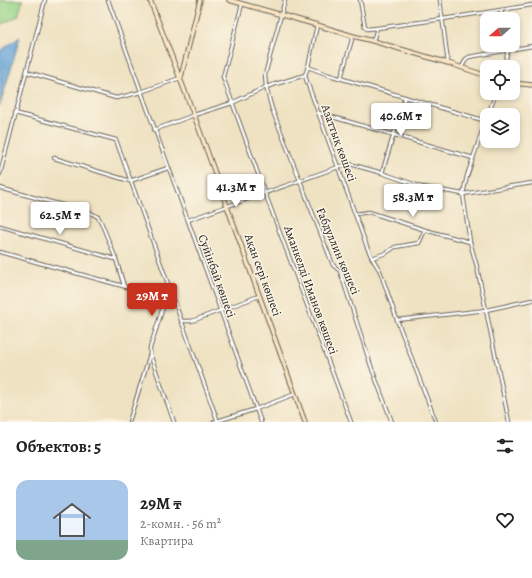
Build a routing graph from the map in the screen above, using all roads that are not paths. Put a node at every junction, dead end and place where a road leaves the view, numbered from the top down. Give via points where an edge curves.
1 (45, 0) edge
2 (108, 0) edge
3 (150, 0) edge
4 (200, 0) edge
5 (229, 0) edge
6 (284, 0) edge
7 (360, 0) edge
8 (440, 0) edge
9 (242, 4) junction
10 (532, 5) edge
11 (501, 10) joint
12 (281, 15) junction
13 (443, 19) junction
14 (317, 25) junction
15 (377, 28) junction
16 (353, 36) junction
17 (373, 41) junction
18 (532, 46) edge
19 (520, 48) edge
20 (497, 52) edge
21 (448, 63) junction
22 (308, 67) junction
23 (462, 67) junction
24 (27, 72) junction
25 (480, 73) edge
26 (305, 75) junction
27 (180, 78) junction
28 (341, 78) junction
29 (520, 84) edge
30 (532, 85) edge
31 (266, 87) junction
32 (141, 92) junction
33 (405, 97) junction
34 (232, 103) junction
35 (15, 113) junction
36 (319, 113) junction
37 (194, 115) junction
38 (480, 116) edge
39 (154, 130) junction
40 (394, 135) junction
41 (480, 137) edge
42 (54, 158) dead end
43 (472, 158) junction
44 (338, 167) junction
45 (168, 168) junction
46 (382, 173) junction
47 (0, 174) edge
48 (300, 180) junction
49 (130, 181) junction
50 (532, 184) edge
51 (0, 188) edge
52 (265, 193) junction
53 (463, 194) junction
54 (227, 206) junction
55 (355, 214) junction
56 (188, 220) junction
57 (0, 226) edge
58 (425, 230) junction
59 (470, 242) junction
60 (0, 252) edge
61 (372, 258) junction
62 (116, 259) junction
63 (124, 286) junction
64 (260, 296) junction
65 (172, 297) junction
66 (166, 298) junction
67 (532, 300) edge
68 (220, 310) junction
69 (486, 310) junction
70 (397, 320) junction
71 (181, 321) junction
72 (150, 354) junction
73 (295, 394) junction
74 (256, 409) junction
75 (130, 422) edge
76 (174, 422) edge
77 (216, 422) edge
78 (260, 422) edge
79 (305, 422) edge
80 (351, 422) edge
81 (392, 422) edge
82 (436, 422) edge
83 (509, 422) edge

1 - 24 street
2 - 32 street, Суйінбай көшесі
3 - 27 street, Ақан сері көшесі
4 - 27 street
5 - 9 street
6 - 12 street, Ғабдуллин көшесі
7 - 15 street via 365,27
8 - 13 street
9 - 12 street
9 - 34 street, Аманкелді Иманов көшесі via 223,77
10 - 11 street
11 - 13 street
12 - 14 street
12 - 31 street, Ғабдуллин көшесі via 265,75
13 - 15 street
13 - 21 street
14 - 16 street
14 - 22 street
15 - 17 street
16 - 17 street
16 - 28 street
17 - 21 street
18 - 19 street
20 - 23 street via 469,57
21 - 23 street
22 - 26 street
22 - 28 street
23 - 25 street
24 - 32 street via 116,98
24 - 35 street
26 - 31 street
26 - 36 street, Азаттық көшесі
27 - 32 street
27 - 37 street, Ақан сері көшесі
28 - 33 street
29 - 30 street
31 - 34 street
31 - 48 street, Ғабдуллин көшесі
32 - 39 street, Суйінбай көшесі
33 - 38 street
33 - 40 street
34 - 37 street
34 - 52 street, Аманкелді Иманов көшесі
35 - 47 street
35 - 49 street via 116,140
36 - 40 street
36 - 44 street, Азаттық көшесі
37 - 39 street
37 - 54 street, Ақан сері көшесі
39 - 45 street, Суйінбай көшесі
40 - 43 street
40 - 46 street
41 - 43 street
42 - 49 street
43 - 53 street
44 - 46 street via 350,164
44 - 48 street
44 - 55 street, Азаттық көшесі
45 - 49 street
45 - 56 street, Суйінбай көшесі
46 - 53 street via 422,187
48 - 52 street
48 - 81 street, Ғабдуллин көшесі via 333,266 340,271
49 - 65 street
50 - 53 street
51 - 62 street via 98,217
52 - 54 street
52 - 80 street, Аманкелді Иманов көшесі
53 - 59 street
54 - 56 street
54 - 64 street, Ақан сері көшесі
55 - 58 street via 368,212
55 - 61 street, Азаттық көшесі
56 - 68 street, Суйінбай көшесі
57 - 62 street
58 - 59 street
58 - 61 street via 419,243 395,247
59 - 69 street
60 - 63 street
61 - 70 street, Азаттық көшесі via 380,271
62 - 63 street
63 - 66 street
64 - 68 street
64 - 73 street, Ақан сері көшесі
65 - 66 street
65 - 71 street
66 - 72 street
67 - 69 street
68 - 71 street via 192,321
68 - 74 street, Суйінбай көшесі
69 - 70 street
69 - 83 street
70 - 82 street, Азаттық көшесі
71 - 77 street
72 - 75 street
72 - 76 street
73 - 74 street
73 - 79 street, Ақан сері көшесі
74 - 77 street
74 - 78 street, Суйінбай көшесі

